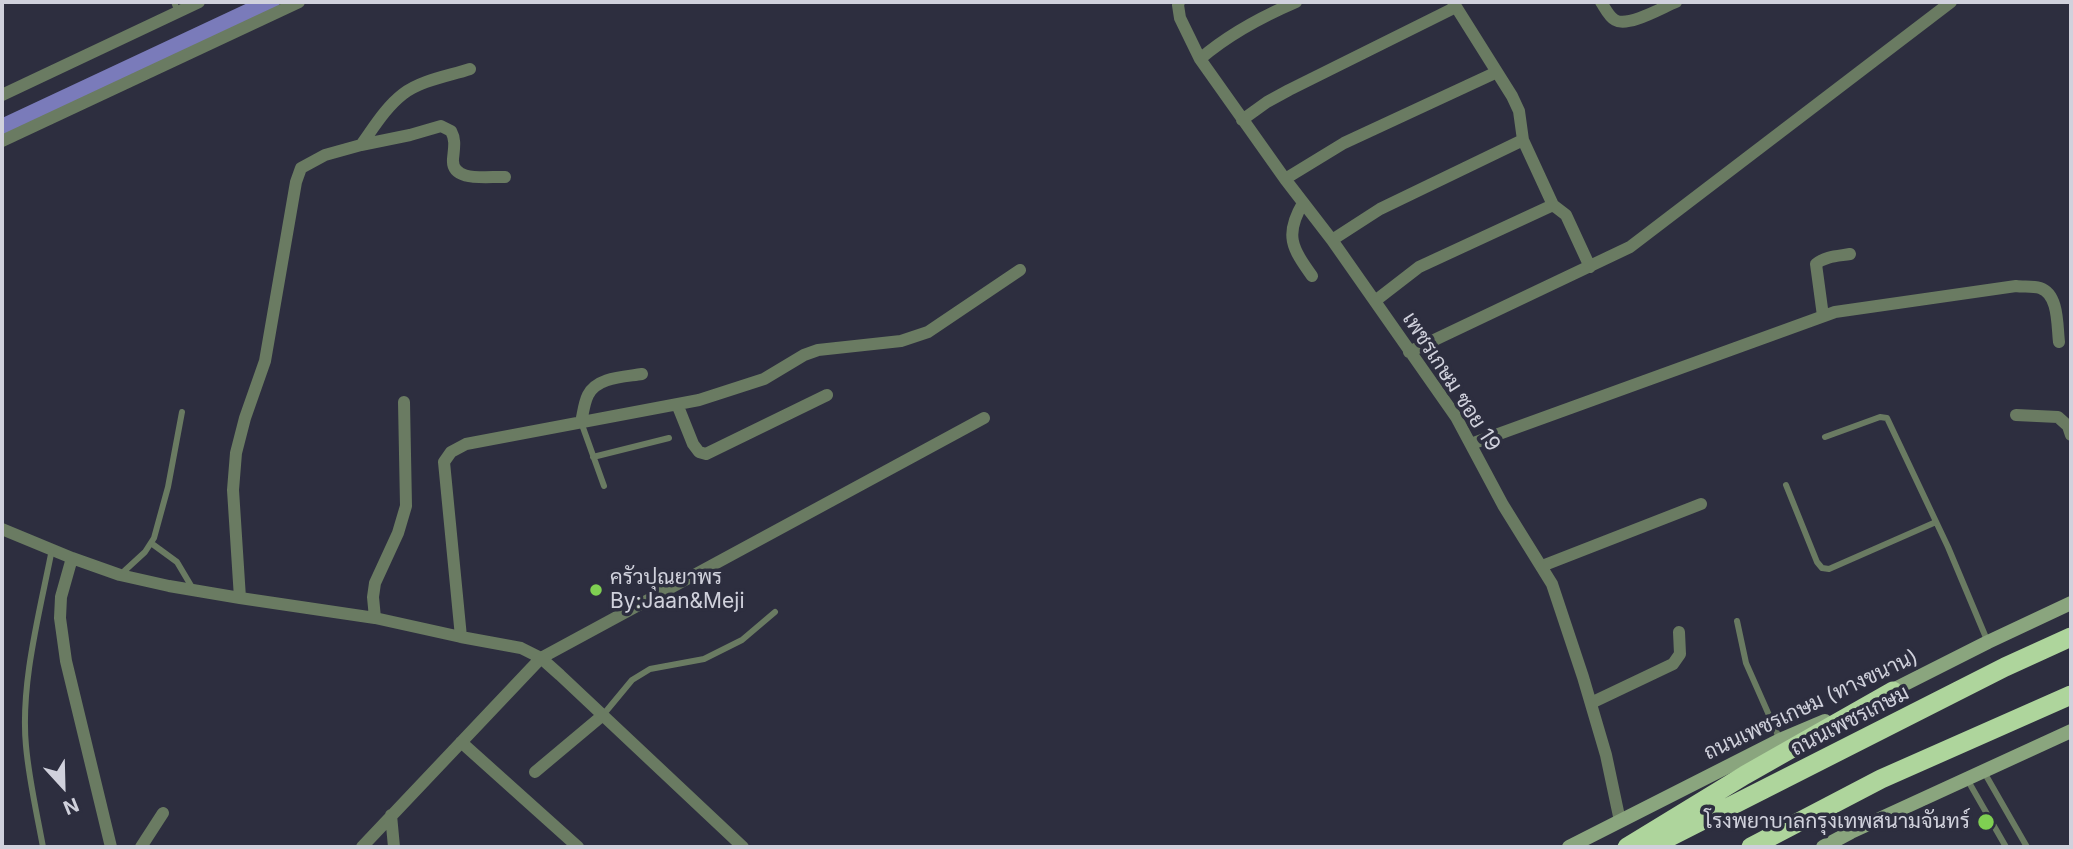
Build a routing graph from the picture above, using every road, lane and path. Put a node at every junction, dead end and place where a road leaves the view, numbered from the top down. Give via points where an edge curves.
1 (199, 2) edge
2 (299, 2) edge
3 (1179, 2) edge
4 (1268, 2) edge
5 (1296, 2) edge
6 (1601, 2) edge
7 (1676, 2) edge
8 (1951, 2) edge
9 (1454, 5) edge
10 (176, 7) edge
11 (1258, 19) junction
12 (1200, 59) junction
13 (470, 69) dead end
14 (1496, 72) junction
15 (2, 94) edge
16 (1242, 120) junction
17 (1523, 140) junction
18 (2, 141) edge
19 (361, 145) junction
20 (505, 177) dead end
21 (1285, 180) junction
22 (1303, 203) junction
23 (1553, 205) junction
24 (1332, 240) junction
25 (1850, 254) dead end
26 (1590, 267) junction
27 (1020, 270) dead end
28 (1312, 276) dead end
29 (1375, 301) junction
30 (1823, 316) junction
31 (2059, 342) dead end
32 (1409, 352) junction
33 (642, 374) dead end
34 (827, 395) dead end
35 (404, 402) dead end
36 (677, 404) junction
37 (183, 412) dead end
38 (2016, 415) dead end
39 (984, 418) dead end
40 (581, 422) junction
41 (2071, 435) edge
42 (1825, 437) dead end
43 (670, 438) dead end
44 (1471, 444) junction
45 (593, 457) junction
46 (1786, 485) dead end
47 (604, 486) dead end
48 (1701, 504) dead end
49 (1936, 522) junction
50 (2, 529) edge
51 (151, 543) junction
52 (52, 549) junction
53 (72, 558) junction
54 (1542, 566) junction
55 (120, 575) junction
56 (194, 590) junction
57 (240, 598) junction
58 (2071, 603) edge
59 (775, 612) dead end
60 (375, 618) junction
61 (1737, 621) dead end
62 (1679, 632) dead end
63 (461, 637) junction
64 (2071, 637) edge
65 (1988, 642) junction
66 (541, 658) junction
67 (1893, 691) junction
68 (2071, 695) edge
69 (1591, 703) junction
70 (603, 715) junction
71 (2071, 731) edge
72 (1780, 740) junction
73 (461, 742) junction
74 (536, 772) dead end
75 (1984, 772) junction
76 (1967, 778) junction
77 (163, 813) dead end
78 (391, 815) junction
79 (1620, 821) junction
80 (43, 847) edge
81 (111, 847) edge
82 (141, 847) edge
83 (362, 847) edge
84 (394, 847) edge
85 (578, 847) edge
86 (743, 847) edge
87 (1569, 847) edge
88 (1627, 847) edge
89 (1650, 847) edge
90 (1751, 847) edge
91 (1823, 847) edge
92 (2006, 847) edge
93 (2027, 847) edge

1 - 10 street
2 - 18 street
3 - 12 street, เพชรเกษม ซอย 19 via 1180,18
4 - 11 street
5 - 11 street
6 - 7 street via 1615,20 1623,22
8 - 26 street via 1630,247
9 - 14 street
9 - 16 street via 1289,90
10 - 15 street
11 - 12 street
12 - 16 street, เพชรเกษม ซอย 19
13 - 19 street via 405,93
14 - 17 street via 1519,111
14 - 21 street via 1332,149
16 - 21 street, เพชรเกษม ซอย 19
17 - 23 street
17 - 24 street via 1380,209
19 - 20 street via 441,126 452,131 455,139 453,165 457,173
19 - 57 street via 310,162 301,168 296,182 265,360 236,453 233,490
21 - 22 street, เพชรเกษม ซอย 19
22 - 24 street, เพชรเกษม ซอย 19
22 - 28 street via 1293,220 1293,243
23 - 26 street via 1566,215
23 - 29 street via 1419,267
24 - 29 street, เพชรเกษม ซอย 19
25 - 30 street via 1816,264
26 - 32 street
27 - 36 street via 928,332 901,341 818,350 764,379
29 - 32 street, เพชรเกษม ซอย 19
30 - 31 street via 2016,286 2041,288 2050,296 2056,314
30 - 44 street
32 - 44 street, เพชรเกษม ซอย 19
33 - 40 street via 595,385 586,397
34 - 36 street via 706,454 693,443
35 - 60 street via 406,506 375,583
36 - 40 street
37 - 51 lane
38 - 41 street via 2058,417
39 - 66 street
40 - 45 lane
40 - 63 street via 466,444 444,462
42 - 49 lane via 1887,418
43 - 45 lane
44 - 54 street, เพชรเกษม ซอย 19
45 - 47 lane
46 - 49 lane via 1822,568 1829,569
48 - 54 street
49 - 65 lane
50 - 52 street
51 - 55 lane
51 - 56 lane via 177,562
52 - 53 street
52 - 80 lane via 25,712
53 - 55 street
53 - 81 street via 61,597 66,661
54 - 69 street, เพชรเกษม ซอย 19 via 1558,598
55 - 56 street
56 - 57 street
57 - 60 street
58 - 65 main road, ถนนเพชรเกษม (ทางขนาน)
59 - 70 lane via 742,640 704,660 650,669 632,680
60 - 63 street
61 - 72 lane via 1746,663
62 - 69 street via 1680,654 1673,664
63 - 66 street via 521,648
64 - 89 highway, ถนนเพชรเกษม
65 - 67 main road, ถนนเพชรเกษม (ทางขนาน)
66 - 70 street
66 - 73 street
67 - 72 main road, ถนนเพชรเกษม (ทางขนาน)
67 - 88 highway
68 - 90 highway via 1881,779
69 - 79 street, เพชรเกษม ซอย 19
70 - 74 street
70 - 86 street
71 - 75 main road
72 - 79 main road, ถนนเพชรเกษม (ทางขนาน)
73 - 78 street
73 - 85 street
75 - 76 main road
75 - 93 lane
76 - 91 main road
76 - 92 lane
77 - 82 street
78 - 83 street
78 - 84 street
79 - 87 main road, ถนนเพชรเกษม (ทางขนาน)

